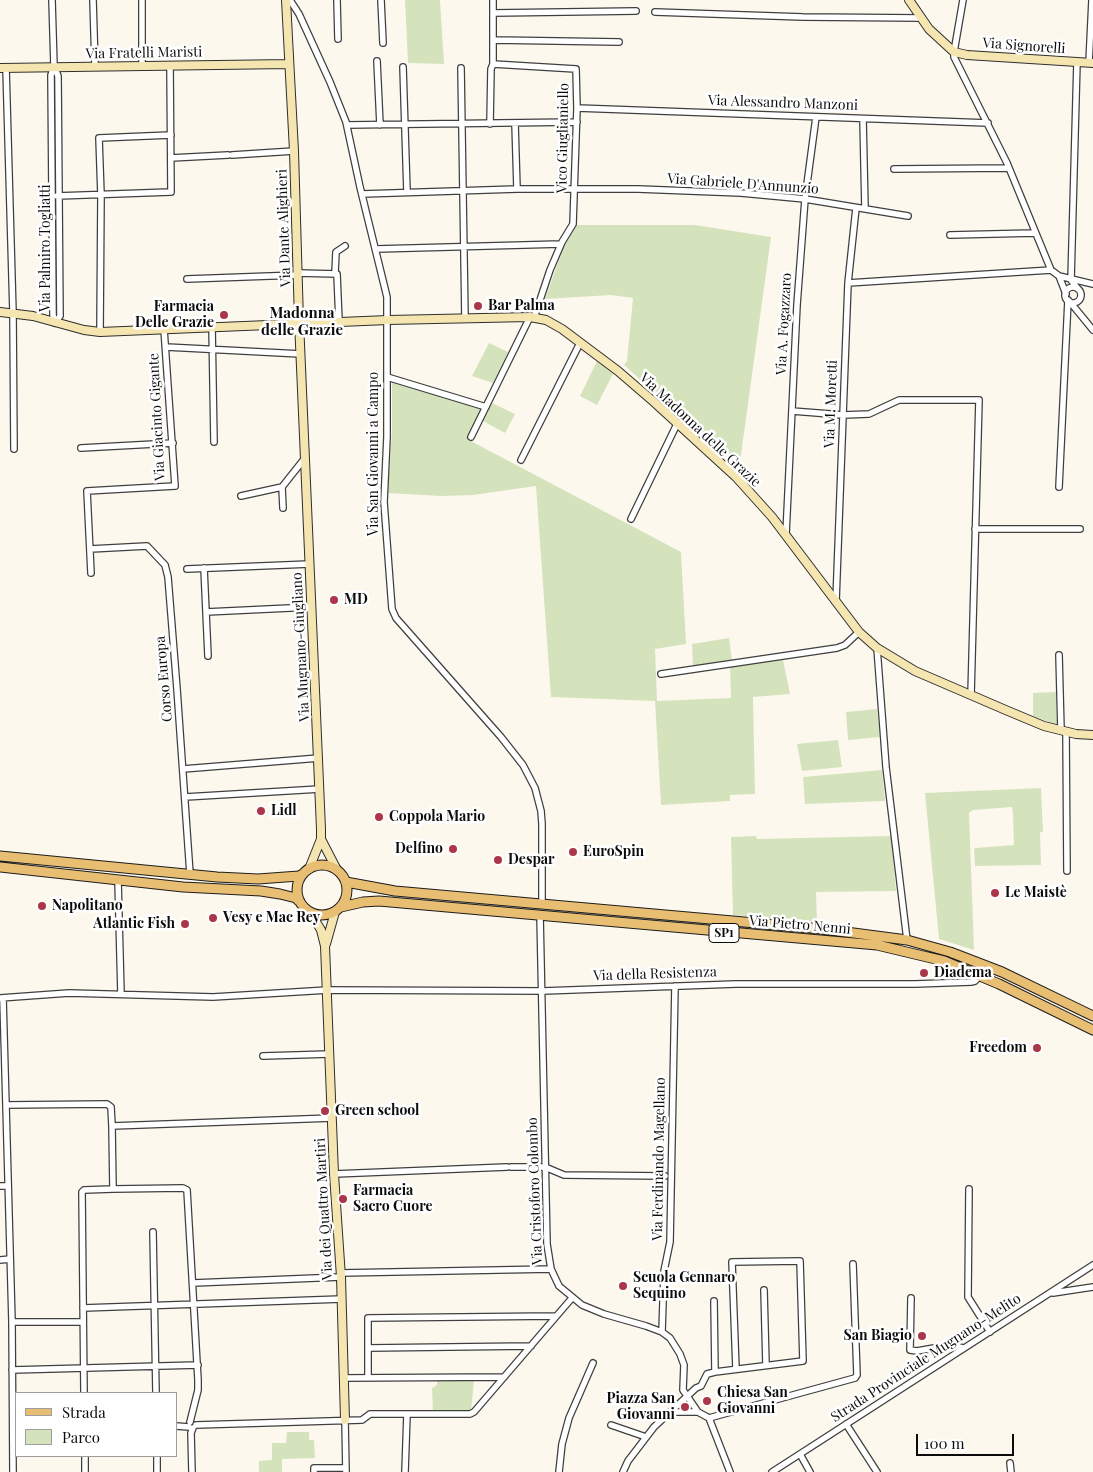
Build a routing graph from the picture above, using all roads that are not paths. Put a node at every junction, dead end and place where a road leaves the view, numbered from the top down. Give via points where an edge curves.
1 (52, 0) edge
2 (93, 0) edge
3 (142, 0) edge
4 (286, 0) edge
5 (290, 0) edge
6 (337, 0) edge
7 (381, 0) edge
8 (493, 0) edge
9 (909, 0) edge
10 (963, 0) edge
11 (1092, 0) edge
12 (636, 11) dead end
13 (656, 12) dead end
14 (493, 13) junction
15 (921, 18) junction
16 (338, 39) dead end
17 (493, 40) junction
18 (618, 42) dead end
19 (383, 43) dead end
20 (954, 52) junction
21 (378, 61) dead end
22 (1077, 62) junction
23 (1091, 63) edge
24 (289, 64) junction
25 (493, 64) junction
26 (142, 65) junction
27 (170, 65) junction
28 (54, 66) junction
29 (95, 66) junction
30 (403, 66) dead end
31 (3, 68) edge
32 (461, 68) dead end
33 (577, 108) junction
34 (816, 117) junction
35 (863, 118) junction
36 (577, 122) junction
37 (515, 123) junction
38 (988, 123) junction
39 (462, 124) junction
40 (490, 124) junction
41 (347, 125) junction
42 (380, 125) junction
43 (405, 125) junction
44 (171, 135) junction
45 (294, 151) junction
46 (171, 158) junction
47 (1009, 168) junction
48 (894, 169) dead end
49 (517, 189) junction
50 (463, 190) junction
51 (575, 190) junction
52 (407, 192) junction
53 (362, 194) junction
54 (101, 195) junction
55 (52, 196) junction
56 (59, 196) junction
57 (805, 199) junction
58 (856, 208) junction
59 (865, 209) junction
60 (908, 216) dead end
61 (1035, 233) junction
62 (950, 235) dead end
63 (561, 244) junction
64 (345, 246) dead end
65 (464, 246) junction
66 (376, 249) junction
67 (1051, 270) junction
68 (335, 273) junction
69 (298, 274) junction
70 (1059, 276) junction
71 (188, 278) dead end
72 (848, 284) junction
73 (1093, 285) edge
74 (1076, 289) junction
75 (1068, 299) junction
76 (0, 312) edge
77 (13, 313) junction
78 (1080, 314) junction
79 (532, 317) junction
80 (465, 318) junction
81 (388, 320) junction
82 (339, 322) junction
83 (55, 323) junction
84 (299, 323) junction
85 (212, 326) junction
86 (164, 329) junction
87 (1093, 330) edge
88 (100, 332) junction
89 (580, 343) junction
90 (166, 347) junction
91 (212, 349) junction
92 (301, 354) junction
93 (387, 377) junction
94 (486, 407) junction
95 (792, 411) junction
96 (843, 415) junction
97 (677, 424) junction
98 (471, 437) dead end
99 (214, 442) dead end
100 (173, 443) junction
101 (81, 448) dead end
102 (14, 449) dead end
103 (305, 456) junction
104 (521, 460) dead end
105 (282, 487) junction
106 (1059, 487) dead end
107 (241, 496) dead end
108 (283, 508) dead end
109 (631, 519) dead end
110 (1080, 529) dead end
111 (975, 530) junction
112 (786, 534) junction
113 (90, 549) junction
114 (310, 564) junction
115 (204, 568) junction
116 (187, 569) dead end
117 (91, 573) dead end
118 (836, 601) junction
119 (311, 607) junction
120 (206, 612) junction
121 (858, 632) junction
122 (877, 648) junction
123 (1059, 655) dead end
124 (208, 656) dead end
125 (660, 674) dead end
126 (971, 695) junction
127 (1063, 731) junction
128 (1093, 735) edge
129 (318, 758) junction
130 (183, 769) junction
131 (320, 789) junction
132 (185, 797) junction
133 (321, 839) junction
134 (0, 856) edge
135 (0, 867) edge
136 (337, 870) junction
137 (1067, 871) dead end
138 (306, 872) junction
139 (190, 874) junction
140 (118, 880) junction
141 (346, 882) junction
142 (300, 901) junction
143 (542, 904) junction
144 (338, 910) junction
145 (310, 912) junction
146 (540, 915) junction
147 (907, 940) junction
148 (325, 946) junction
149 (980, 976) junction
150 (675, 986) junction
151 (328, 990) junction
152 (542, 991) junction
153 (121, 994) junction
154 (1, 998) edge
155 (1093, 1016) edge
156 (1093, 1030) edge
157 (330, 1054) junction
158 (263, 1056) dead end
159 (6, 1105) junction
160 (3, 1118) edge
161 (332, 1118) junction
162 (112, 1126) junction
163 (0, 1160) edge
164 (8, 1160) junction
165 (545, 1167) junction
166 (334, 1174) junction
167 (665, 1176) dead end
168 (0, 1186) edge
169 (8, 1186) junction
170 (113, 1189) junction
171 (969, 1189) dead end
172 (153, 1232) dead end
173 (10, 1259) junction
174 (0, 1260) edge
175 (853, 1264) dead end
176 (1093, 1265) edge
177 (551, 1269) junction
178 (341, 1275) junction
179 (193, 1283) dead end
180 (1093, 1287) edge
181 (764, 1290) dead end
182 (1049, 1294) junction
183 (572, 1298) junction
184 (911, 1298) dead end
185 (342, 1299) junction
186 (714, 1301) dead end
187 (155, 1304) junction
188 (193, 1304) junction
189 (83, 1308) junction
190 (556, 1316) junction
191 (12, 1322) junction
192 (83, 1322) junction
193 (662, 1332) junction
194 (990, 1332) junction
195 (531, 1346) junction
196 (368, 1348) junction
197 (963, 1348) junction
198 (593, 1363) dead end
199 (198, 1365) junction
200 (766, 1365) junction
201 (156, 1367) junction
202 (84, 1369) junction
203 (736, 1369) junction
204 (12, 1370) junction
205 (715, 1372) junction
206 (504, 1377) junction
207 (344, 1378) junction
208 (368, 1378) junction
209 (84, 1392) edge
210 (156, 1392) edge
211 (687, 1396) junction
212 (671, 1412) junction
213 (698, 1412) junction
214 (407, 1414) junction
215 (709, 1418) junction
216 (345, 1420) junction
217 (192, 1423) junction
218 (611, 1424) dead end
219 (846, 1424) junction
220 (178, 1426) edge
221 (14, 1429) edge
222 (646, 1437) junction
223 (800, 1454) junction
224 (85, 1457) edge
225 (157, 1457) edge
226 (1010, 1463) dead end
227 (346, 1470) edge
228 (13, 1472) edge
229 (85, 1472) edge
230 (158, 1472) edge
231 (192, 1472) edge
232 (314, 1472) edge
233 (405, 1472) edge
234 (559, 1472) edge
235 (622, 1472) edge
236 (730, 1472) edge
237 (772, 1472) edge
238 (810, 1472) edge
239 (877, 1472) edge
240 (1011, 1472) edge

1 - 28 street
2 - 29 street
3 - 26 street
4 - 24 street, Via Dante Alighieri
5 - 41 street, Via San Giovanni a Campo
6 - 16 street
7 - 19 street
8 - 14 street
9 - 15 street
10 - 20 street
11 - 23 street
12 - 14 street
13 - 15 street
14 - 17 street
15 - 20 street
17 - 18 street
17 - 25 street
20 - 22 street, Via Signorelli
20 - 38 street
21 - 42 street
22 - 23 street, Via Signorelli
22 - 74 street
24 - 27 street, Via Fratelli Maristi
24 - 45 street, Via Dante Alighieri
25 - 33 street, Vico Giuglianiello via 576,69
25 - 40 street
26 - 27 street, Via Fratelli Maristi
26 - 29 street, Via Fratelli Maristi
27 - 44 street
28 - 29 street, Via Fratelli Maristi
28 - 31 street, Via Fratelli Maristi
28 - 55 street, Via Palmiro Togliatti via 51,75
28 - 56 street, Via Palmiro Togliatti via 58,76
30 - 43 street
31 - 77 street
32 - 39 street
33 - 34 street, Via Alessandro Manzoni
33 - 36 street, Vico Giuglianiello
34 - 35 street, Via Alessandro Manzoni
34 - 57 street, Via A. Fogazzaro
35 - 38 street, Via Alessandro Manzoni
35 - 59 street
36 - 37 street
36 - 51 street, Vico Giuglianiello
37 - 40 street
37 - 49 street
38 - 47 street
39 - 40 street
39 - 43 street
39 - 50 street
41 - 42 street
41 - 53 street, Via San Giovanni a Campo
42 - 43 street
43 - 52 street
44 - 46 street
44 - 54 street via 99,138
45 - 46 street
45 - 69 street, Via Dante Alighieri
46 - 54 street via 171,192
47 - 48 street
47 - 61 street
49 - 50 street, Via Gabriele D'Annunzio
49 - 51 street, Via Gabriele D'Annunzio
50 - 52 street, Via Gabriele D'Annunzio
50 - 65 street
51 - 57 street, Via Gabriele D'Annunzio via 741,193
51 - 63 street, Vico Giuglianiello via 573,224
52 - 53 street, Via Gabriele D'Annunzio
53 - 66 street, Via San Giovanni a Campo
54 - 56 street
54 - 88 street
55 - 56 street
55 - 83 street, Via Palmiro Togliatti
56 - 83 street, Via Palmiro Togliatti via 60,316
57 - 58 street, Via Gabriele D'Annunzio
57 - 95 street, Via A. Fogazzaro
58 - 59 street, Via Gabriele D'Annunzio
58 - 72 street, Via M. Moretti
59 - 60 street, Via Gabriele D'Annunzio
61 - 62 street
61 - 67 street
63 - 65 street
63 - 79 street, Vico Giuglianiello
64 - 68 street via 336,252
65 - 66 street
65 - 80 street
66 - 81 street, Via San Giovanni a Campo via 388,297
67 - 70 street
67 - 72 street
68 - 69 street
68 - 82 street via 338,276
69 - 71 street
69 - 84 street, Via Dante Alighieri
70 - 74 street
70 - 75 street
72 - 96 street, Via M. Moretti
73 - 74 street
73 - 74 street via 1081,282
74 - 75 street
74 - 75 street via 1074,303
74 - 78 street
75 - 78 street
75 - 106 street
76 - 77 street
77 - 83 street
77 - 102 street
78 - 87 street
79 - 80 street, Via Madonna delle Grazie
79 - 89 street, Via Madonna delle Grazie via 553,324
79 - 94 street, Vico Giuglianiello
80 - 81 street, Via Madonna delle Grazie
81 - 82 street, Via Madonna delle Grazie
81 - 93 street, Via San Giovanni a Campo
82 - 84 street, Via Madonna delle Grazie
83 - 88 street
84 - 85 street
84 - 92 street, Via Dante Alighieri
85 - 86 street
85 - 91 street
86 - 88 street
86 - 90 street, Via Giacinto Gigante
89 - 97 street, Via Madonna delle Grazie
89 - 104 street
90 - 91 street
90 - 100 street, Via Giacinto Gigante
91 - 92 street
91 - 99 street
92 - 103 street, Via Dante Alighieri
93 - 94 street
93 - 143 street, Via San Giovanni a Campo via 384,502 392,609 396,618 501,737 523,765 535,788 542,811
94 - 98 street, Vico Giuglianiello
95 - 96 street
95 - 112 street, Via A. Fogazzaro
96 - 111 street via 869,414 899,400 979,400
96 - 118 street, Via M. Moretti
97 - 109 street
97 - 112 street, Via Madonna delle Grazie via 736,477
100 - 101 street
100 - 113 street, Via Giacinto Gigante via 175,486 87,491
103 - 105 street
103 - 114 street, Via Mugnano-Giugliano
105 - 107 street
105 - 108 street
110 - 111 street
111 - 126 street
112 - 118 street, Via Madonna delle Grazie
113 - 117 street, Via Giacinto Gigante
113 - 130 street, Corso Europa via 148,546 165,565
114 - 115 street
114 - 119 street, Via Mugnano-Giugliano
115 - 116 street
115 - 120 street
118 - 121 street, Via Madonna delle Grazie
119 - 120 street
119 - 129 street, Via Mugnano-Giugliano
120 - 124 street
121 - 122 street, Via Madonna delle Grazie
121 - 125 street via 837,648
122 - 126 street, Via Madonna delle Grazie via 915,671
122 - 147 street via 886,767
123 - 127 street
126 - 127 street, Via Madonna delle Grazie
127 - 128 street, Via Madonna delle Grazie
127 - 137 street
129 - 130 street
129 - 131 street, Via Mugnano-Giugliano
130 - 132 street, Corso Europa
131 - 132 street
131 - 133 street, Via Mugnano-Giugliano
132 - 139 street, Corso Europa
133 - 136 street, Via Mugnano-Giugliano
133 - 138 street, Via Mugnano-Giugliano
134 - 139 main road
135 - 140 main road
136 - 138 main road via 323,865
136 - 141 main road
138 - 139 main road via 299,876 258,879
138 - 142 main road via 298,887
140 - 142 main road via 261,891
140 - 153 street
141 - 143 main road, Via Pietro Nenni / SP1 via 395,891
141 - 144 main road via 347,895
142 - 145 main road
143 - 147 main road, Via Pietro Nenni / SP1 via 823,929
144 - 145 main road via 323,916
144 - 146 main road, Via Pietro Nenni / SP1 via 379,900
144 - 148 street, Via dei Quattro Martiri
145 - 148 street, Via dei Quattro Martiri via 321,930
146 - 149 main road, Via Pietro Nenni / SP1 via 877,945 944,961
146 - 152 street, Via Cristoforo Colombo
147 - 155 main road, Via Pietro Nenni / SP1 via 1002,972
148 - 151 street, Via dei Quattro Martiri
149 - 150 street, Via della Resistenza via 971,982 915,984
149 - 156 main road, Via Pietro Nenni / SP1
150 - 152 street, Via della Resistenza
150 - 193 street, Via Ferdinando Magellano via 670,1242 664,1271
151 - 152 street, Via della Resistenza
151 - 153 street, Via della Resistenza via 213,997
151 - 157 street, Via dei Quattro Martiri
152 - 165 street, Via Cristoforo Colombo
153 - 154 street, Via della Resistenza via 69,993
154 - 159 street
157 - 158 street
157 - 161 street, Via dei Quattro Martiri
159 - 160 street
159 - 162 street via 107,1104 111,1107
160 - 164 street
161 - 162 street
161 - 166 street, Via dei Quattro Martiri
162 - 170 street
163 - 164 street
164 - 169 street
165 - 166 street
165 - 167 street via 564,1175
165 - 177 street, Via Cristoforo Colombo via 547,1244
166 - 178 street, Via dei Quattro Martiri
168 - 169 street
169 - 173 street
170 - 188 street via 186,1189
170 - 189 street via 82,1191
171 - 194 street via 968,1297
172 - 187 street
173 - 174 street
173 - 191 street
175 - 215 street via 856,1378
176 - 182 street, Strada Provinciale Mugnano-Melito
177 - 178 street
177 - 183 street, Via Cristoforo Colombo via 558,1286
178 - 179 street
178 - 185 street, Via dei Quattro Martiri
180 - 182 street
181 - 200 street
182 - 194 street, Strada Provinciale Mugnano-Melito
183 - 190 street
183 - 193 street, Via Cristoforo Colombo via 589,1308
184 - 197 street via 910,1350 951,1345
185 - 188 street
185 - 207 street, Via dei Quattro Martiri
186 - 205 street
187 - 188 street
187 - 189 street
187 - 201 street
188 - 199 street
189 - 192 street
190 - 195 street
190 - 196 street via 368,1318
191 - 192 street
191 - 204 street
192 - 202 street
193 - 211 street, Via Cristoforo Colombo via 680,1354
194 - 197 street, Strada Provinciale Mugnano-Melito
195 - 196 street
195 - 206 street
196 - 208 street
197 - 219 street, Strada Provinciale Mugnano-Melito
198 - 234 street via 569,1418
199 - 201 street
199 - 217 street via 198,1390
200 - 203 street
200 - 203 street via 804,1361 800,1261 732,1262
201 - 202 street
201 - 210 street
202 - 204 street
202 - 209 street
203 - 205 street
204 - 221 street
205 - 211 street via 707,1374 701,1386
206 - 208 street
206 - 214 street via 468,1415
207 - 208 street
207 - 216 street, Via dei Quattro Martiri
211 - 212 street
211 - 213 street
212 - 213 street
212 - 222 street
213 - 215 street
214 - 216 street via 370,1414 364,1419
214 - 233 street
215 - 236 street
216 - 217 street
216 - 227 street, Via dei Quattro Martiri
217 - 220 street
217 - 231 street
218 - 222 street
219 - 223 street, Strada Provinciale Mugnano-Melito
219 - 239 street
221 - 228 street
222 - 235 street
223 - 237 street, Strada Provinciale Mugnano-Melito
223 - 238 street
224 - 229 street
225 - 230 street
226 - 240 street
227 - 232 street via 314,1468

